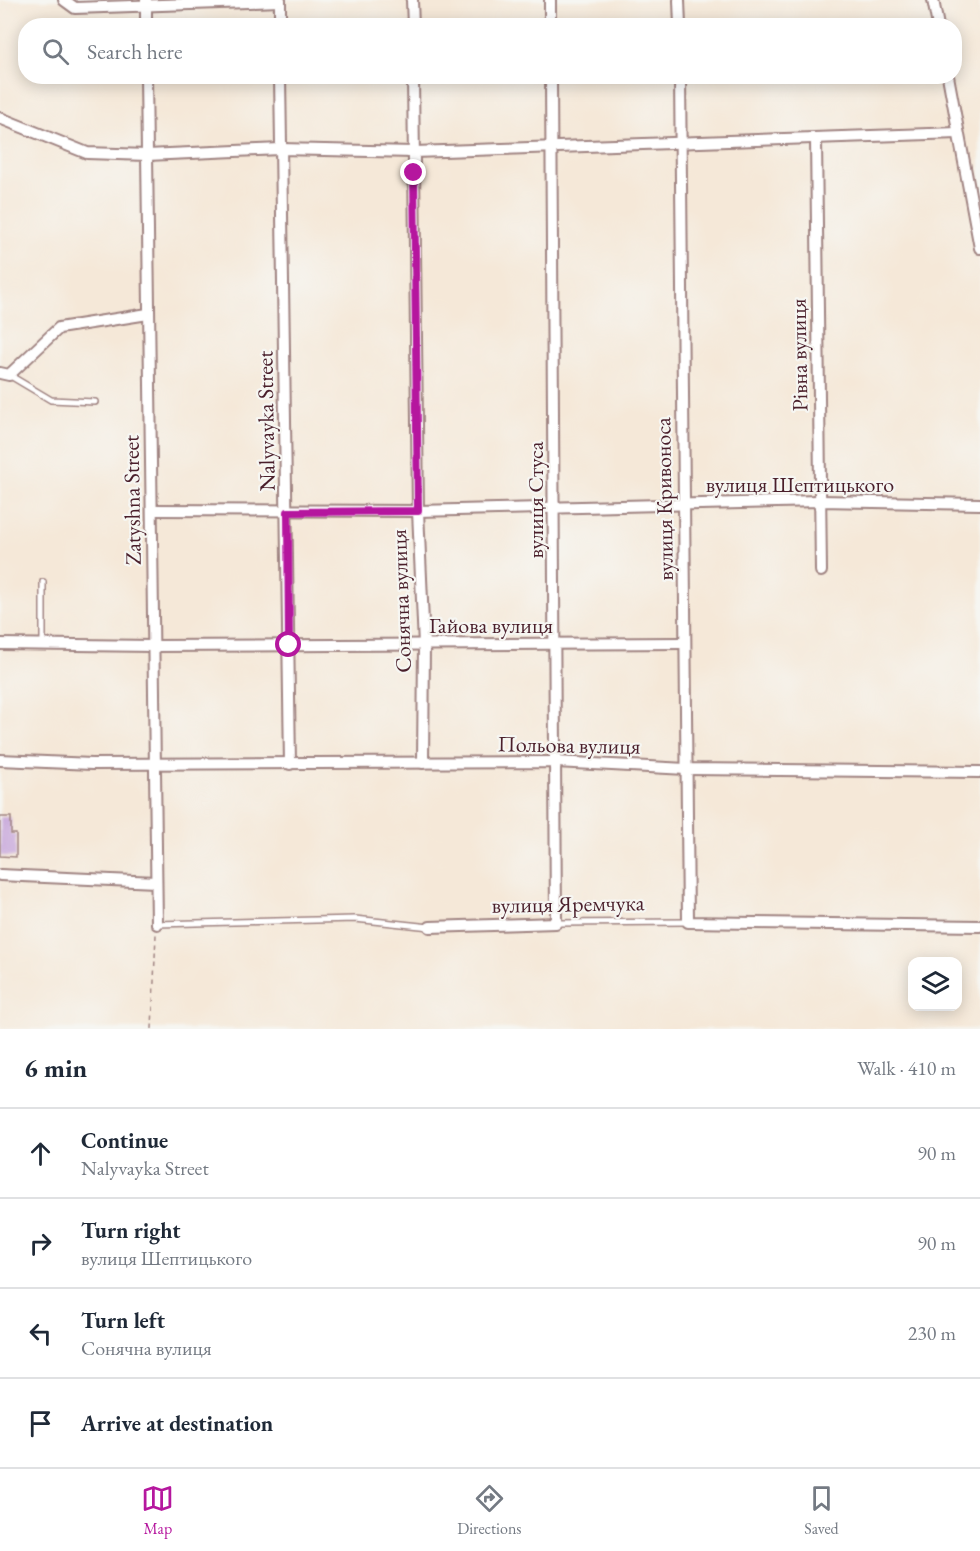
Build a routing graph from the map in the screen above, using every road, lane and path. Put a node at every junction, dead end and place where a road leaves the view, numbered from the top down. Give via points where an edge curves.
1 (64, 0) edge
2 (280, 0) edge
3 (412, 0) edge
4 (550, 0) edge
5 (679, 0) edge
6 (933, 0) edge
7 (146, 3) edge
8 (280, 18) edge
9 (413, 18) edge
10 (550, 18) edge
11 (680, 18) edge
12 (936, 18) edge
13 (146, 84) edge
14 (280, 84) edge
15 (413, 84) edge
16 (551, 84) edge
17 (680, 84) edge
18 (949, 84) edge
19 (0, 118) edge
20 (958, 133) junction
21 (816, 139) junction
22 (681, 144) junction
23 (552, 148) junction
24 (280, 149) junction
25 (414, 152) junction
26 (147, 155) junction
27 (980, 248) edge
28 (148, 314) junction
29 (4, 374) edge
30 (95, 402) dead end
31 (820, 501) junction
32 (684, 504) junction
33 (980, 504) edge
34 (554, 509) junction
35 (152, 510) junction
36 (418, 511) junction
37 (288, 512) junction
38 (821, 571) dead end
39 (43, 582) dead end
40 (685, 643) junction
41 (0, 644) edge
42 (555, 644) junction
43 (43, 645) junction
44 (289, 645) junction
45 (424, 645) junction
46 (153, 646) junction
47 (0, 760) edge
48 (556, 762) junction
49 (423, 763) junction
50 (157, 764) junction
51 (290, 764) junction
52 (686, 769) junction
53 (980, 772) edge
54 (0, 875) edge
55 (156, 882) junction
56 (688, 922) junction
57 (556, 923) junction
58 (157, 924) junction
59 (980, 926) edge
60 (430, 927) joint
61 (152, 1029) edge

1 - 7 street via 75,8
2 - 7 street
2 - 8 street
3 - 9 street
4 - 10 street
5 - 11 street
6 - 12 street
13 - 26 street, Zatyshna Street
14 - 24 street, Nalyvayka Street
15 - 25 street, Сонячна вулиця
16 - 23 street, вулиця Стуса
17 - 22 street, вулиця Кривоноса
18 - 20 street
19 - 26 street via 87,153
20 - 21 street
20 - 27 street
21 - 22 street
21 - 31 street, Рівна вулиця
22 - 23 street
22 - 32 street, вулиця Кривоноса
23 - 25 street
23 - 34 street, вулиця Стуса
24 - 25 street
24 - 26 street
24 - 37 street, Nalyvayka Street
25 - 36 street, Сонячна вулиця
26 - 28 street, Zatyshna Street
28 - 29 street via 59,328
28 - 35 street, Zatyshna Street
29 - 30 lane via 51,400
31 - 32 street, вулиця Шептицького
31 - 33 street, вулиця Шептицького
31 - 38 street, Рівна вулиця
32 - 34 street, вулиця Шептицького
32 - 40 street, вулиця Кривоноса
34 - 36 street, вулиця Шептицького
34 - 42 street, вулиця Стуса
35 - 37 street, вулиця Шептицького
35 - 46 street, Zatyshna Street
36 - 37 street, вулиця Шептицького
36 - 45 street, Сонячна вулиця
37 - 44 street, Nalyvayka Street
39 - 43 lane
40 - 42 street, Гайова вулиця
40 - 52 street, вулиця Кривоноса
41 - 43 street, Гайова вулиця
42 - 45 street, Гайова вулиця
42 - 48 street, вулиця Стуса
43 - 46 street, Гайова вулиця
44 - 45 street, Гайова вулиця
44 - 46 street, Гайова вулиця
44 - 51 street, Nalyvayka Street
45 - 49 street, Сонячна вулиця
46 - 50 street, Zatyshna Street
47 - 50 street, Польова вулиця
48 - 49 street, Польова вулиця
48 - 52 street, Польова вулиця
48 - 57 street, вулиця Стуса
49 - 51 street, Польова вулиця
50 - 51 street, Польова вулиця
50 - 55 street, Zatyshna Street
52 - 53 street, Польова вулиця
52 - 56 street, вулиця Кривоноса
54 - 55 street
55 - 58 street, Zatyshna Street
56 - 57 lane, вулиця Яремчука
56 - 59 street, вулиця Яремчука
57 - 60 street, вулиця Яремчука
58 - 60 lane, вулиця Яремчука via 355,919
58 - 61 path

